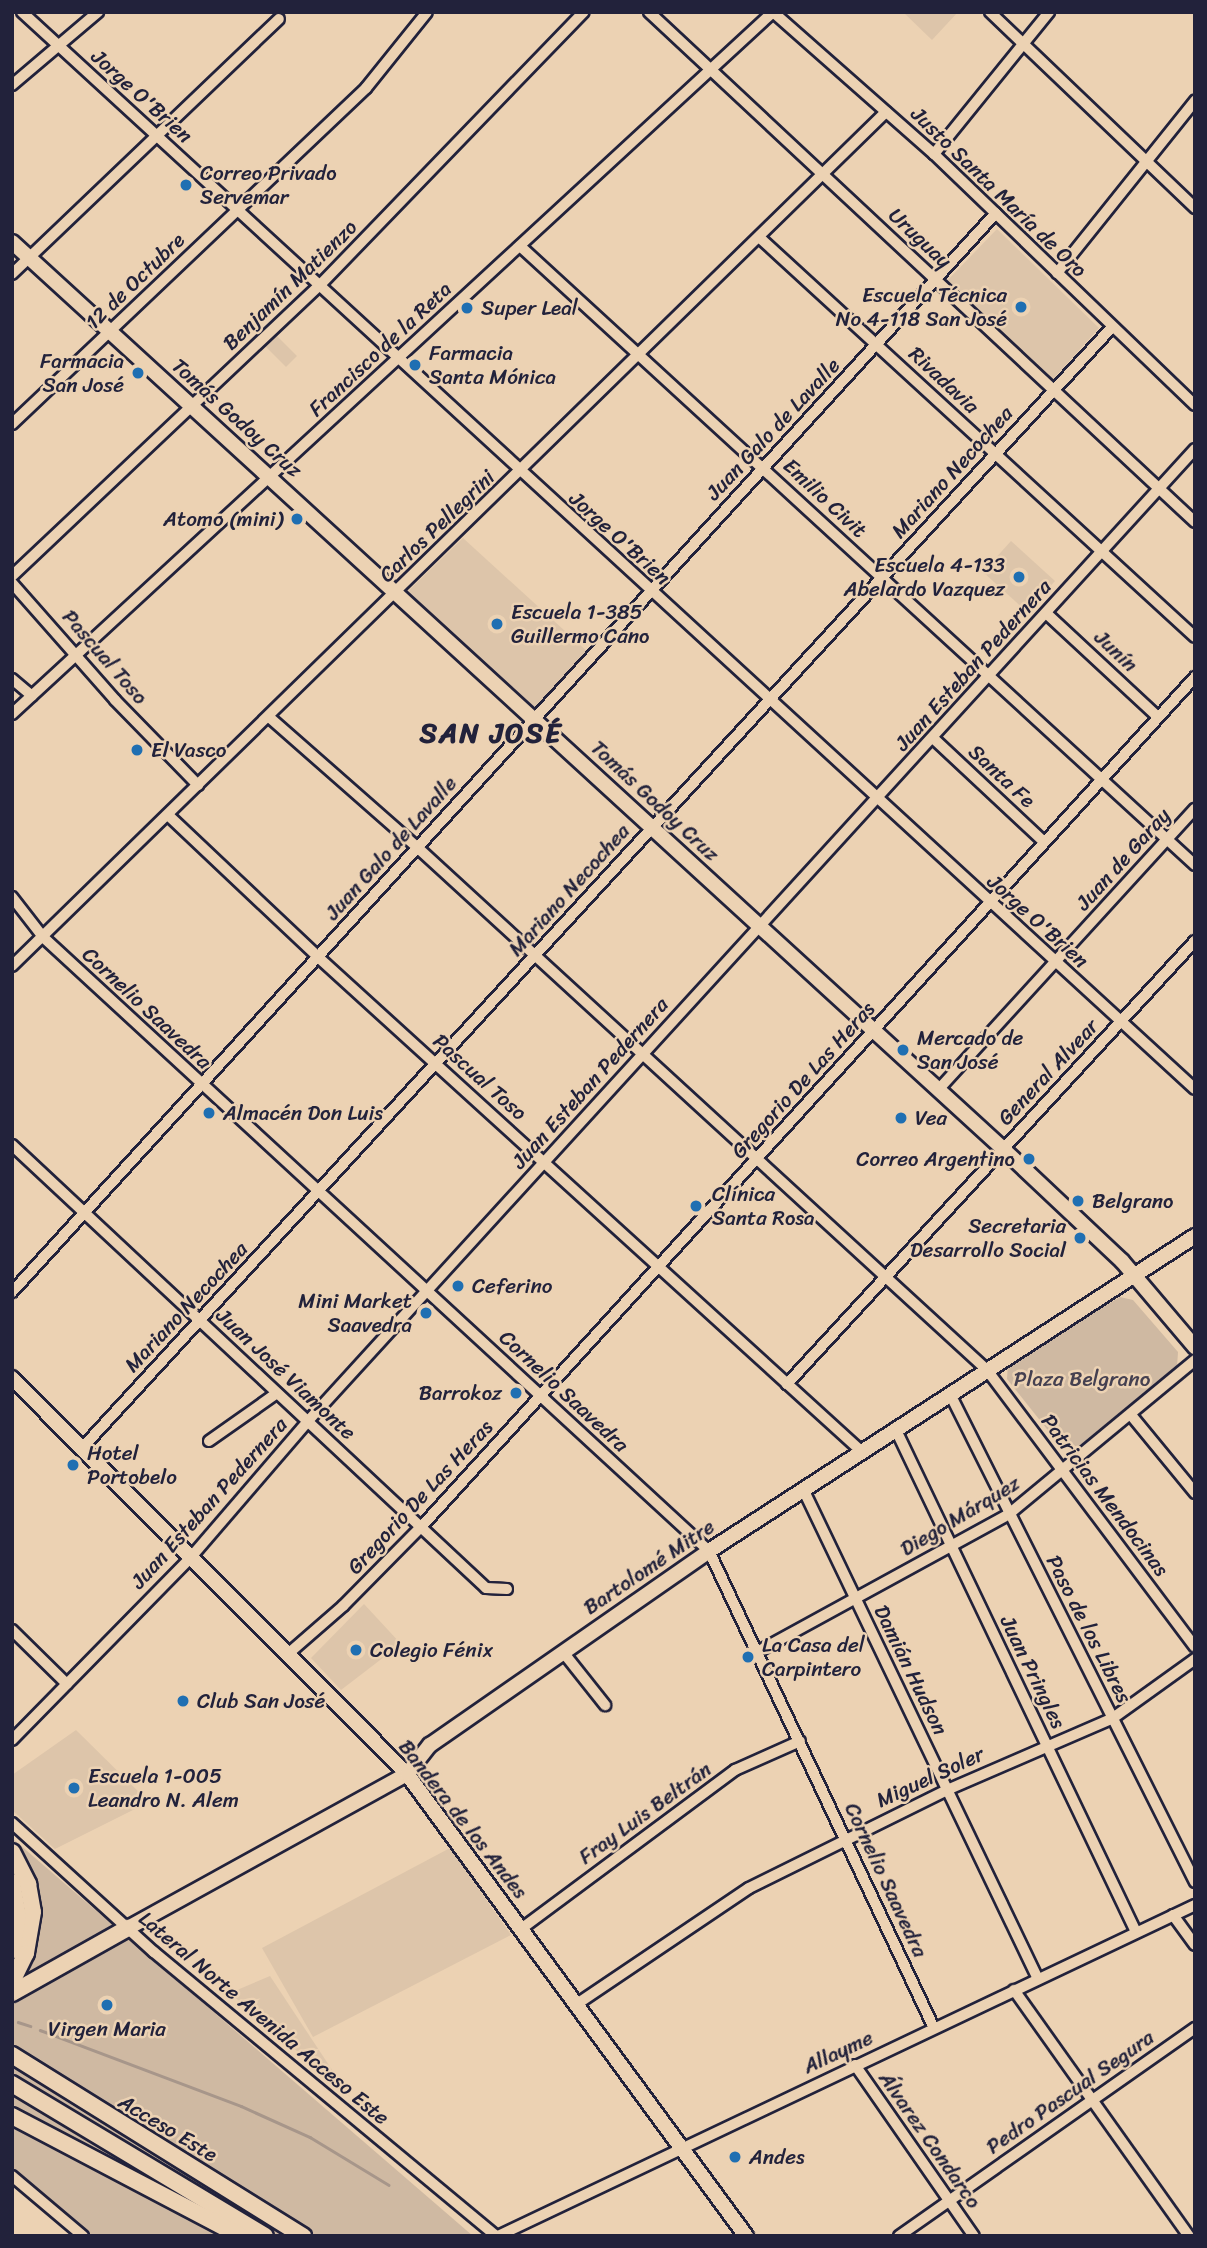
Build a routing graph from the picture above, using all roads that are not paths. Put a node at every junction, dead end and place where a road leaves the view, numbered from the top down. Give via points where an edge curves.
1 (22, 12) edge
2 (98, 12) edge
3 (427, 12) edge
4 (584, 12) edge
5 (649, 12) edge
6 (773, 12) edge
7 (990, 12) edge
8 (1049, 12) edge
9 (279, 19) dead end
10 (57, 44) junction
11 (1024, 44) junction
12 (710, 69) junction
13 (12, 85) edge
14 (1195, 101) edge
15 (886, 112) junction
16 (156, 135) junction
17 (934, 154) junction
18 (1146, 161) junction
19 (823, 175) junction
20 (1195, 208) edge
21 (238, 210) junction
22 (996, 213) junction
23 (760, 238) junction
24 (12, 242) edge
25 (520, 246) junction
26 (29, 258) junction
27 (1057, 272) junction
28 (12, 274) edge
29 (937, 279) junction
30 (318, 286) junction
31 (1112, 327) junction
32 (111, 331) junction
33 (877, 345) junction
34 (639, 355) junction
35 (397, 359) junction
36 (1052, 390) junction
37 (192, 405) junction
38 (1195, 405) edge
39 (12, 424) edge
40 (1195, 449) edge
41 (995, 453) junction
42 (763, 468) junction
43 (519, 472) junction
44 (270, 476) junction
45 (1158, 489) junction
46 (1195, 522) edge
47 (1102, 551) junction
48 (12, 576) edge
49 (882, 577) junction
50 (12, 583) edge
51 (650, 592) junction
52 (396, 593) junction
53 (1046, 613) junction
54 (1195, 637) edge
55 (78, 654) junction
56 (989, 675) junction
57 (1195, 677) edge
58 (12, 680) edge
59 (32, 695) junction
60 (769, 700) junction
61 (12, 714) edge
62 (1158, 717) junction
63 (269, 718) junction
64 (535, 719) junction
65 (933, 738) junction
66 (1104, 779) junction
67 (198, 785) junction
68 (878, 800) junction
69 (1195, 809) edge
70 (169, 814) junction
71 (652, 827) junction
72 (1167, 839) junction
73 (1044, 842) junction
74 (418, 848) junction
75 (1195, 865) edge
76 (12, 897) edge
77 (990, 903) junction
78 (760, 926) junction
79 (43, 937) junction
80 (1195, 941) edge
81 (535, 956) junction
82 (318, 957) junction
83 (1055, 963) junction
84 (12, 966) edge
85 (1121, 1022) junction
86 (874, 1031) junction
87 (642, 1054) junction
88 (436, 1063) junction
89 (201, 1085) junction
90 (1195, 1089) edge
91 (938, 1090) junction
92 (12, 1145) edge
93 (1002, 1148) junction
94 (544, 1161) junction
95 (757, 1161) junction
96 (318, 1192) junction
97 (84, 1213) junction
98 (1195, 1236) edge
99 (660, 1267) junction
100 (884, 1276) junction
101 (1136, 1276) junction
102 (427, 1291) junction
103 (12, 1292) edge
104 (200, 1321) junction
105 (1195, 1347) edge
106 (1195, 1360) edge
107 (987, 1370) junction
108 (12, 1378) edge
109 (788, 1384) junction
110 (277, 1392) junction
111 (950, 1394) junction
112 (540, 1395) junction
113 (1131, 1415) junction
114 (308, 1421) junction
115 (895, 1428) junction
116 (209, 1441) dead end
117 (83, 1447) junction
118 (861, 1451) junction
119 (1063, 1472) junction
120 (804, 1491) junction
121 (1195, 1493) edge
122 (1009, 1514) junction
123 (422, 1526) junction
124 (952, 1547) junction
125 (709, 1551) junction
126 (192, 1556) junction
127 (507, 1589) dead end
128 (856, 1599) junction
129 (12, 1630) edge
130 (1195, 1647) edge
131 (759, 1651) junction
132 (563, 1652) junction
133 (289, 1653) junction
134 (1195, 1659) edge
135 (67, 1684) junction
136 (605, 1705) dead end
137 (1113, 1718) junction
138 (12, 1740) edge
139 (800, 1741) junction
140 (1047, 1745) junction
141 (407, 1774) junction
142 (947, 1790) junction
143 (12, 1823) edge
144 (845, 1838) junction
145 (12, 1852) edge
146 (12, 1882) edge
147 (1195, 1882) edge
148 (1195, 1905) edge
149 (1173, 1915) junction
150 (128, 1928) junction
151 (521, 1929) junction
152 (1136, 1932) junction
153 (1195, 1945) edge
154 (12, 1950) edge
155 (1038, 1979) junction
156 (12, 1982) edge
157 (1014, 1990) junction
158 (12, 1993) edge
159 (577, 2004) junction
160 (934, 2028) junction
161 (1195, 2028) edge
162 (12, 2055) edge
163 (855, 2065) junction
164 (12, 2084) edge
165 (1092, 2100) junction
166 (12, 2116) edge
167 (682, 2147) junction
168 (12, 2176) edge
169 (949, 2200) junction
170 (83, 2236) edge
171 (241, 2236) edge
172 (265, 2236) edge
173 (303, 2236) edge
174 (497, 2236) edge
175 (746, 2236) edge
176 (899, 2236) edge
177 (974, 2236) edge
178 (1189, 2236) edge

1 - 10 street, Jorge O'Brien
2 - 10 street
3 - 21 street, 12 de Octubre via 366,88
4 - 30 street, Benjamín Matienzo
5 - 12 street, Uruguay
6 - 12 street, Francisco de la Reta
6 - 15 street, Justo Santa María de Oro
7 - 11 street
8 - 11 street
9 - 16 street
10 - 13 street
10 - 16 street, Jorge O'Brien
11 - 17 street
11 - 18 street
12 - 19 street, Uruguay
12 - 25 street, Francisco de la Reta
14 - 18 street
15 - 17 street, Justo Santa María de Oro
15 - 19 street, Carlos Pellegrini
16 - 21 street, Jorge O'Brien
16 - 26 street
17 - 22 street, Justo Santa María de Oro
18 - 20 street
18 - 27 street
19 - 23 street, Carlos Pellegrini
19 - 29 street, Uruguay
21 - 30 street, Jorge O'Brien
21 - 32 street, 12 de Octubre
22 - 27 street, Justo Santa María de Oro
22 - 29 street, Juan Galo de Lavalle
23 - 33 street, Rivadavia
23 - 34 street, Carlos Pellegrini
24 - 26 main road, Tomás Godoy Cruz
25 - 34 street, Emilio Civit
25 - 35 street, Francisco de la Reta
26 - 28 street
26 - 32 main road, Tomás Godoy Cruz
27 - 31 street, Justo Santa María de Oro
29 - 33 street, Juan Galo de Lavalle
29 - 36 street, Uruguay
30 - 35 street, Jorge O'Brien
30 - 37 street, Benjamín Matienzo
31 - 36 street, Mariano Necochea
31 - 38 street, Justo Santa María de Oro
32 - 37 main road, Tomás Godoy Cruz
32 - 39 street, 12 de Octubre
33 - 41 street, Rivadavia
33 - 42 street, Juan Galo de Lavalle
34 - 42 street, Emilio Civit
34 - 43 street, Carlos Pellegrini
35 - 43 street, Jorge O'Brien
35 - 44 street, Francisco de la Reta
36 - 41 street, Mariano Necochea
36 - 45 street, Uruguay
37 - 44 main road, Tomás Godoy Cruz
37 - 48 street, Benjamín Matienzo
40 - 45 street, Juan Esteban Pedernera
41 - 47 street, Rivadavia
41 - 49 street, Mariano Necochea
42 - 49 street, Emilio Civit
42 - 51 street, Juan Galo de Lavalle
43 - 51 street, Jorge O'Brien
43 - 52 street, Carlos Pellegrini
44 - 52 main road, Tomás Godoy Cruz
44 - 55 street, Francisco de la Reta
45 - 46 street, Uruguay
45 - 47 street, Juan Esteban Pedernera
47 - 53 street, Juan Esteban Pedernera
47 - 54 street, Rivadavia
49 - 56 street, Emilio Civit
49 - 60 street, Mariano Necochea
50 - 55 street, Pascual Toso
51 - 60 street, Jorge O'Brien
51 - 64 street, Juan Galo de Lavalle
52 - 63 street, Carlos Pellegrini
52 - 64 main road, Tomás Godoy Cruz
53 - 56 street, Juan Esteban Pedernera
53 - 62 street, Junín
55 - 59 street, Francisco de la Reta
55 - 67 street, Pascual Toso via 115,701
56 - 65 street, Juan Esteban Pedernera
56 - 66 street, Emilio Civit
57 - 62 street, Gregorio De Las Heras
58 - 59 street
59 - 61 street, Francisco de la Reta
60 - 68 street, Jorge O'Brien
60 - 71 street, Mariano Necochea
62 - 66 street, Gregorio De Las Heras
63 - 67 street, Carlos Pellegrini
63 - 74 street, Patricias Mendocinas
64 - 71 main road, Tomás Godoy Cruz
64 - 74 street, Juan Galo de Lavalle
65 - 68 street, Juan Esteban Pedernera
65 - 73 street, Santa Fe
66 - 72 street, Emilio Civit
66 - 73 street, Gregorio De Las Heras
67 - 70 street, Carlos Pellegrini
68 - 77 street, Jorge O'Brien
68 - 78 street, Juan Esteban Pedernera
69 - 72 street, Juan de Garay
70 - 79 street, Carlos Pellegrini
70 - 82 street, Pascual Toso
71 - 78 main road, Tomás Godoy Cruz
71 - 81 street, Mariano Necochea
72 - 75 street, Emilio Civit
72 - 83 street, Juan de Garay
73 - 77 street, Gregorio De Las Heras
74 - 81 street, Patricias Mendocinas
74 - 82 street, Juan Galo de Lavalle
76 - 79 street, Cornelio Saavedra
77 - 83 street, Jorge O'Brien
77 - 86 street, Gregorio De Las Heras
78 - 86 main road, Tomás Godoy Cruz
78 - 87 street, Juan Esteban Pedernera
79 - 84 street, Carlos Pellegrini
79 - 89 street, Cornelio Saavedra
80 - 85 street, General Alvear
81 - 87 street, Patricias Mendocinas
81 - 88 street, Mariano Necochea
82 - 88 street, Pascual Toso
82 - 89 street, Juan Galo de Lavalle
83 - 85 street, Jorge O'Brien
83 - 91 street, Juan de Garay
85 - 90 street, Jorge O'Brien
85 - 93 street, General Alvear
86 - 91 main road, Tomás Godoy Cruz
86 - 95 street, Gregorio De Las Heras
87 - 94 street, Juan Esteban Pedernera
87 - 95 street, Patricias Mendocinas
88 - 94 street, Pascual Toso
88 - 96 street, Mariano Necochea
89 - 96 street, Cornelio Saavedra
89 - 97 street, Juan Galo de Lavalle
91 - 93 main road, Tomás Godoy Cruz
92 - 97 street, Juan José Viamonte
93 - 100 street, General Alvear
93 - 101 main road, Tomás Godoy Cruz
94 - 99 street, Pascual Toso
94 - 102 street, Juan Esteban Pedernera
95 - 99 street, Gregorio De Las Heras
95 - 100 street, Patricias Mendocinas
96 - 102 street, Cornelio Saavedra
96 - 104 street, Mariano Necochea
97 - 103 street, Juan Galo de Lavalle
97 - 104 street, Juan José Viamonte
98 - 101 main road, Bartolomé Mitre
99 - 109 street, Pascual Toso
99 - 112 street, Gregorio De Las Heras
100 - 107 street, Patricias Mendocinas
100 - 109 street, General Alvear
101 - 105 main road, Tomás Godoy Cruz
101 - 107 main road, Bartolomé Mitre
102 - 112 street, Cornelio Saavedra
102 - 114 street, Juan Esteban Pedernera
104 - 110 street, Juan José Viamonte
104 - 117 street, Mariano Necochea
106 - 113 street, Diego Márquez
107 - 111 main road, Bartolomé Mitre
107 - 119 street, Patricias Mendocinas
108 - 117 main road, Bandera de los Andes
109 - 118 street, Pascual Toso
110 - 114 street, Juan José Viamonte
110 - 116 street
111 - 115 main road, Bartolomé Mitre
111 - 122 street, Paso de los Libres
112 - 123 street, Gregorio De Las Heras
112 - 125 street, Cornelio Saavedra
113 - 119 street, Diego Márquez
113 - 121 street
114 - 123 street, Juan José Viamonte
114 - 126 street, Juan Esteban Pedernera
115 - 118 main road, Bartolomé Mitre
115 - 124 street, Juan Pringles
117 - 126 main road, Bandera de los Andes
118 - 120 main road, Bartolomé Mitre
119 - 122 street, Diego Márquez
119 - 130 street, Patricias Mendocinas
120 - 125 main road, Bartolomé Mitre
120 - 128 street, Damián Hudson
122 - 124 street, Diego Márquez
122 - 137 street, Paso de los Libres
123 - 127 street, Juan José Viamonte via 486,1588
123 - 133 street, Gregorio De Las Heras via 344,1606
124 - 128 street, Diego Márquez
124 - 140 street, Juan Pringles
125 - 131 street, Cornelio Saavedra
125 - 132 main road, Bartolomé Mitre
126 - 133 main road, Bandera de los Andes
126 - 135 street, Juan Esteban Pedernera
128 - 131 street, Diego Márquez
128 - 142 street, Damián Hudson
129 - 135 street
131 - 139 street, Cornelio Saavedra
132 - 136 street
132 - 141 main road, Bartolomé Mitre via 430,1745
133 - 141 main road, Bandera de los Andes
134 - 137 street, Miguel Soler
135 - 138 street, Juan Esteban Pedernera
137 - 140 street, Miguel Soler
137 - 147 street, Paso de los Libres
139 - 144 street, Cornelio Saavedra
139 - 151 street, Fray Luis Beltrán via 736,1770
140 - 142 street, Miguel Soler
140 - 152 street, Juan Pringles
141 - 150 main road, Bartolomé Mitre
141 - 151 main road, Bandera de los Andes
142 - 144 street, Miguel Soler
142 - 155 street, Damián Hudson
143 - 150 street, Lateral Norte Avenida Acceso Este
144 - 159 street, Miguel Soler via 735,1897
144 - 160 street, Cornelio Saavedra
145 - 156 highway via 29,1884 33,1913 26,1953
146 - 154 highway via 18,1915
148 - 149 street, Allayme
149 - 152 street, Allayme
149 - 153 street
150 - 158 highway
150 - 174 street, Lateral Norte Avenida Acceso Este via 349,2118
151 - 159 main road, Bandera de los Andes
152 - 155 street, Allayme
155 - 157 street, Allayme
157 - 160 street, Allayme
157 - 165 street
159 - 167 main road, Bandera de los Andes
160 - 163 street, Allayme
161 - 165 street, Pedro Pascual Segura
162 - 173 highway, Acceso Este
163 - 167 street, Allayme
163 - 169 street, Álvarez Condarco
164 - 172 highway, Acceso Este
165 - 169 street, Pedro Pascual Segura
165 - 178 street
166 - 171 highway
167 - 174 street, Allayme
167 - 175 main road, Bandera de los Andes
168 - 170 street
169 - 176 street, Pedro Pascual Segura
169 - 177 street, Álvarez Condarco

